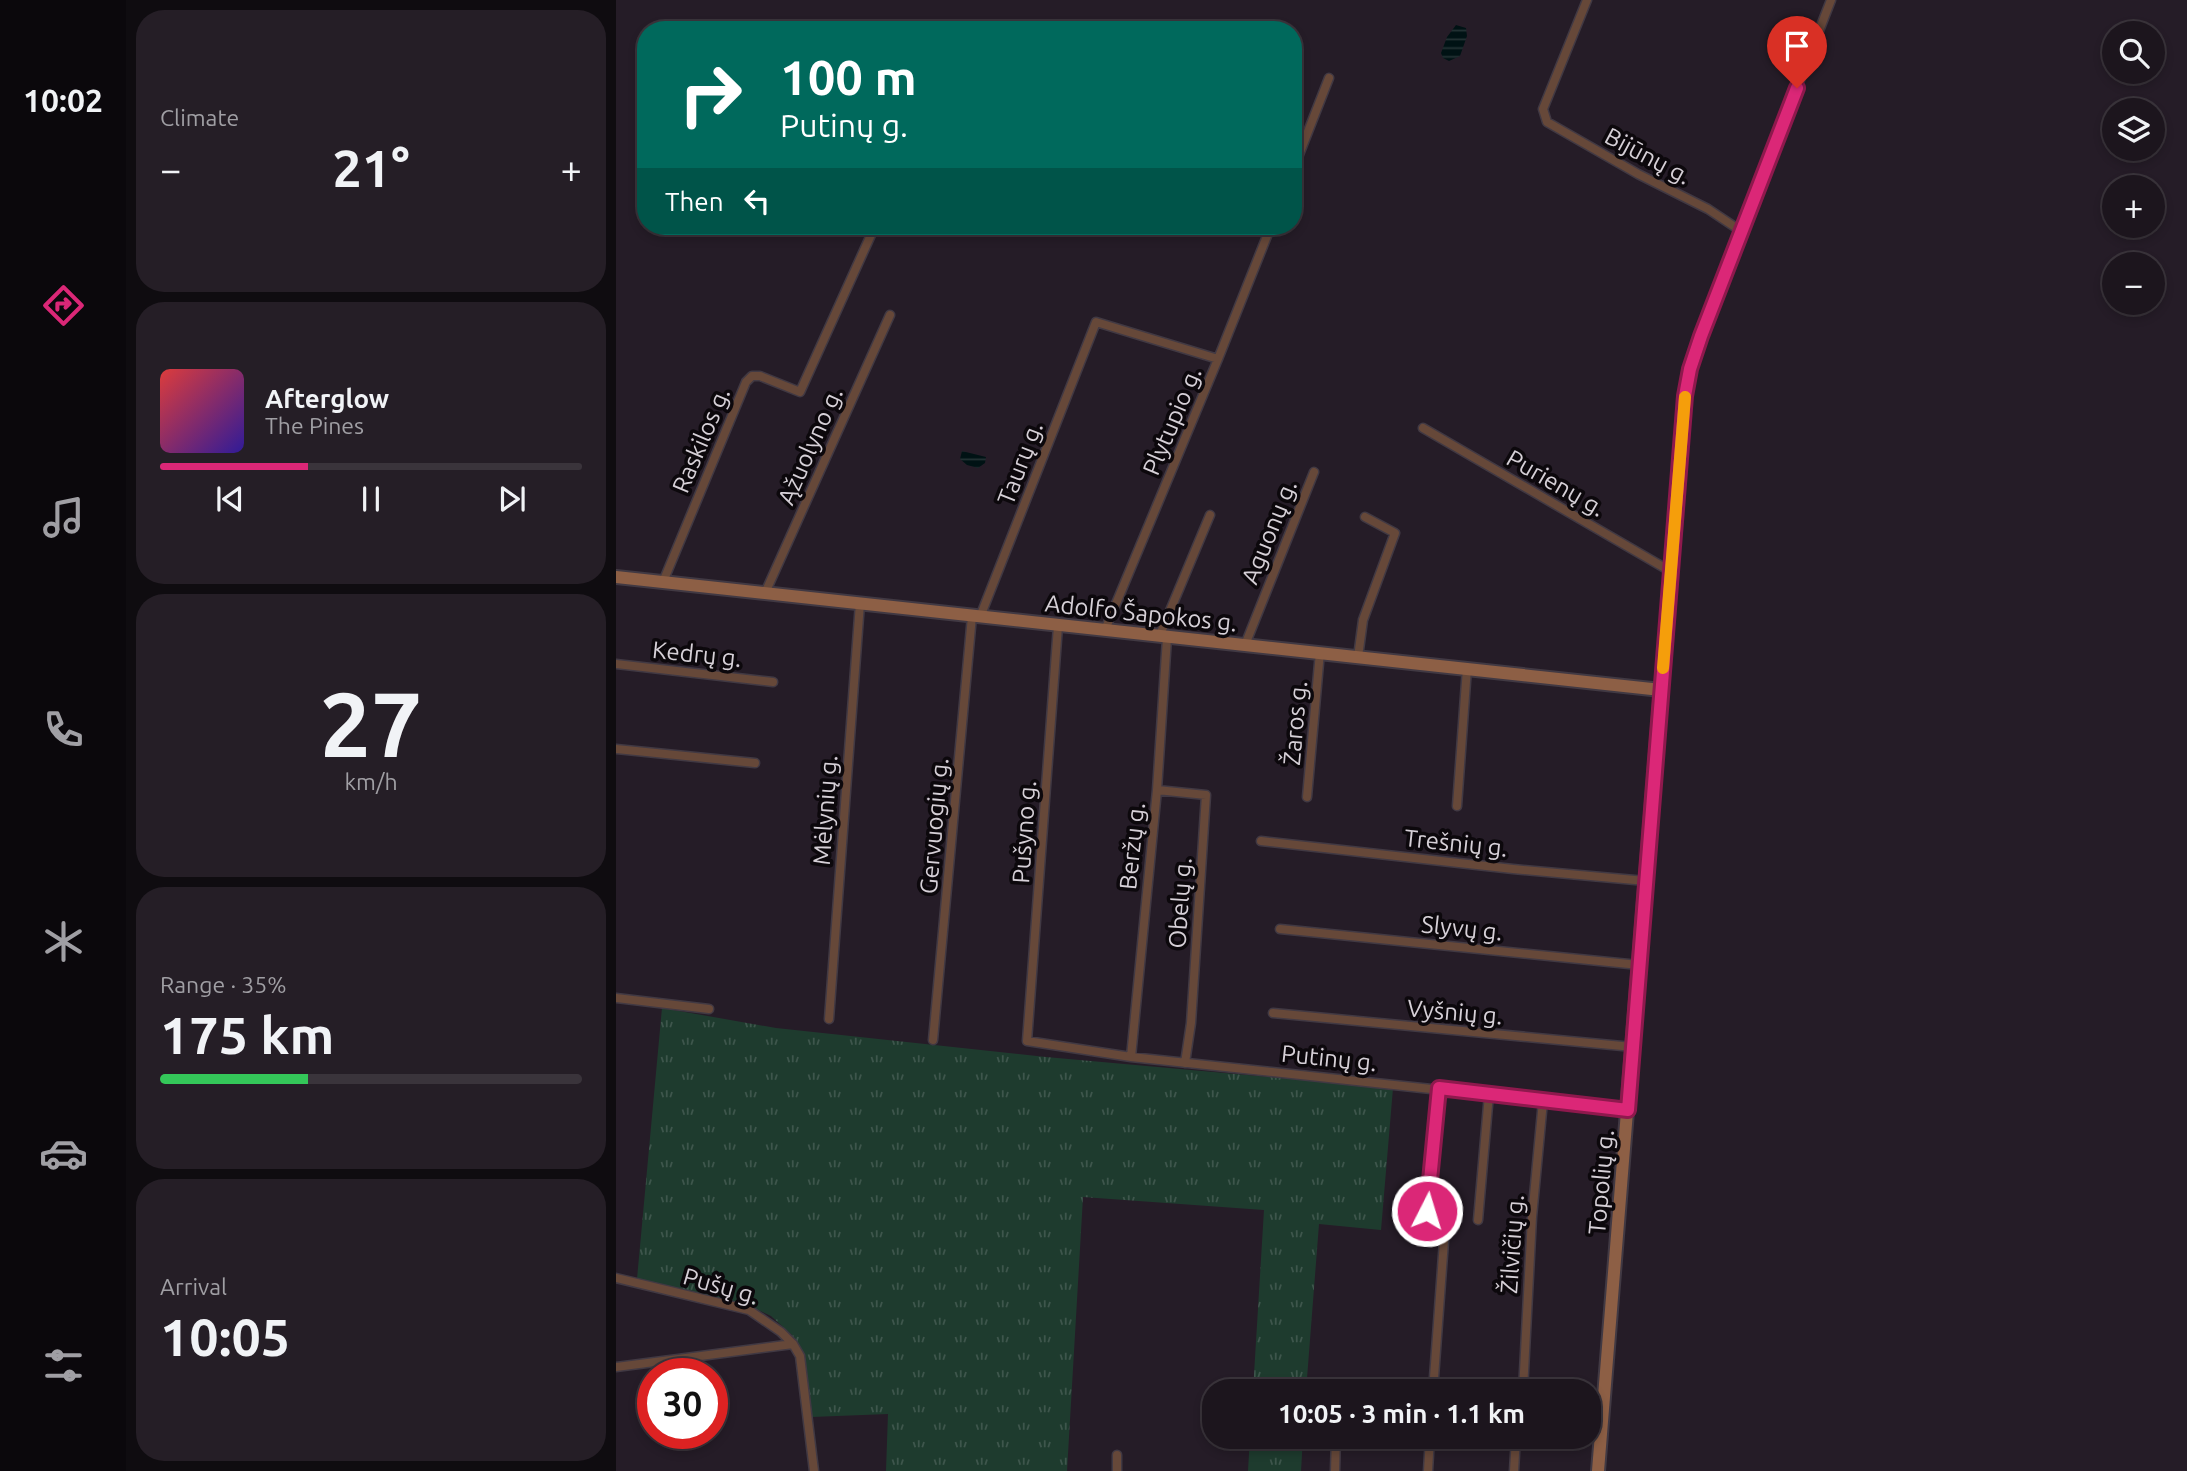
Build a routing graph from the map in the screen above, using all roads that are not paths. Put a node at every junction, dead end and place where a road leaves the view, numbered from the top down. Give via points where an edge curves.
1 (1587, 0) edge
2 (1831, 0) edge
3 (1329, 78) dead end
4 (1302, 147) edge
5 (1741, 232) junction
6 (871, 235) edge
7 (1267, 235) edge
8 (890, 315) dead end
9 (1218, 359) junction
10 (1423, 428) dead end
11 (1314, 472) dead end
12 (1210, 515) dead end
13 (1365, 517) dead end
14 (1670, 571) junction
15 (616, 576) edge
16 (663, 582) junction
17 (765, 593) junction
18 (860, 603) junction
19 (976, 617) junction
20 (1059, 626) junction
21 (1105, 630) junction
22 (1163, 637) junction
23 (1245, 645) junction
24 (1320, 652) junction
25 (1358, 657) junction
26 (616, 664) edge
27 (1468, 668) junction
28 (773, 682) dead end
29 (1661, 690) junction
30 (616, 749) edge
31 (755, 763) dead end
32 (1157, 790) junction
33 (1307, 797) dead end
34 (1457, 806) dead end
35 (1261, 841) dead end
36 (1646, 881) junction
37 (1280, 929) dead end
38 (1639, 965) junction
39 (616, 998) edge
40 (709, 1009) dead end
41 (1273, 1013) dead end
42 (829, 1019) dead end
43 (933, 1040) dead end
44 (1027, 1041) joint
45 (1633, 1047) junction
46 (1131, 1057) junction
47 (1185, 1063) junction
48 (1439, 1088) junction
49 (1489, 1094) junction
50 (1543, 1101) junction
51 (1628, 1110) junction
52 (1478, 1220) dead end
53 (616, 1278) edge
54 (793, 1344) junction
55 (616, 1367) edge
56 (1434, 1379) edge
57 (1523, 1379) edge
58 (1600, 1379) edge
59 (1336, 1449) edge
60 (1429, 1449) edge
61 (1515, 1449) edge
62 (1597, 1449) edge
63 (1117, 1455) dead end
64 (814, 1471) edge
65 (1117, 1471) edge
66 (1335, 1471) edge
67 (1428, 1471) edge
68 (1514, 1471) edge
69 (1598, 1471) edge

1 - 5 street, Bijūnų g. via 1543,108 1547,122 1708,209
2 - 5 street, Topolių g.
3 - 4 street
5 - 14 street, Topolių g. via 1690,369
6 - 16 street, Raskilos g. via 800,392 760,376 746,382
7 - 9 street, Plytupio g.
8 - 17 street, Ąžuolyno g.
9 - 19 street, Taurų g. via 1096,322
9 - 21 street, Plytupio g.
10 - 14 street, Purienų g.
11 - 23 street, Aguonų g.
12 - 22 street, Beržų g.
13 - 25 street via 1395,533 1363,620
14 - 29 street, Topolių g.
15 - 16 street, Adolfo Šapokos g.
16 - 17 street, Adolfo Šapokos g.
17 - 18 street, Adolfo Šapokos g.
18 - 19 street, Adolfo Šapokos g.
18 - 42 street, Mėlynių g.
19 - 20 street, Adolfo Šapokos g.
19 - 43 street, Gervuogių g.
20 - 21 street, Adolfo Šapokos g.
20 - 44 street, Pušyno g.
21 - 22 street, Adolfo Šapokos g.
22 - 23 street, Adolfo Šapokos g.
22 - 32 street, Beržų g.
23 - 24 street, Adolfo Šapokos g.
24 - 25 street, Adolfo Šapokos g.
24 - 33 street, Žaros g.
25 - 27 street, Adolfo Šapokos g.
26 - 28 street, Kedrų g.
27 - 29 street, Adolfo Šapokos g.
27 - 34 street
29 - 36 street, Topolių g.
30 - 31 street
32 - 46 street, Beržų g.
32 - 47 street, Obelų g. via 1206,795
35 - 36 street, Trešnių g.
36 - 38 street, Topolių g.
37 - 38 street, Slyvų g.
38 - 45 street, Topolių g.
39 - 40 street
41 - 45 street, Vyšnių g.
44 - 46 street, Putinų g.
45 - 51 street, Topolių g.
46 - 47 street, Putinų g.
47 - 48 street, Putinų g.
48 - 49 street, Putinų g.
48 - 56 street via 1427,1211 1444,1241
49 - 50 street, Putinų g.
49 - 52 street
50 - 51 street, Putinų g.
50 - 57 street, Žilvičių g.
51 - 58 street, Topolių g.
53 - 54 street, Pušų g. via 749,1310
54 - 55 street
54 - 64 street, Pušų g. via 800,1356
59 - 66 street
60 - 67 street
61 - 68 street
62 - 69 street, Topolių g.
63 - 65 street

